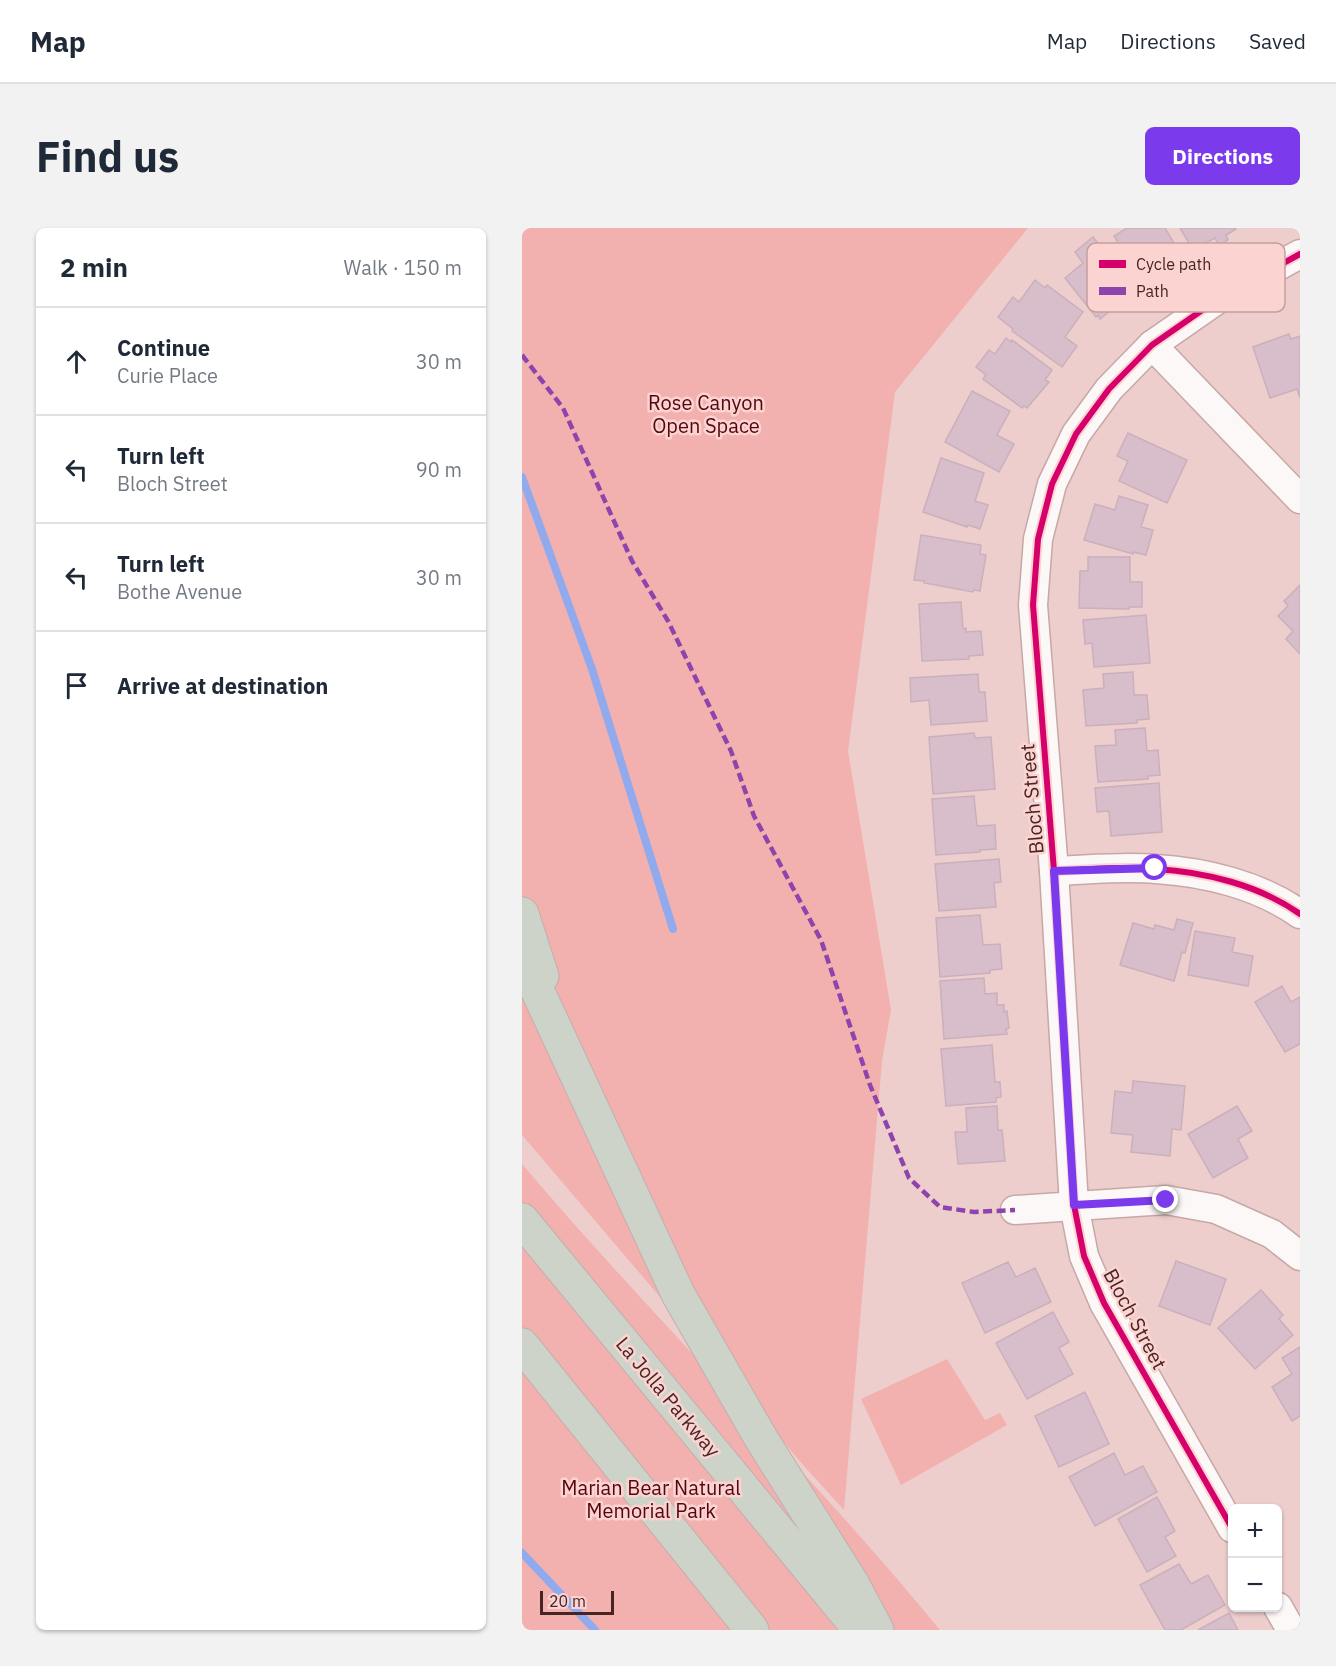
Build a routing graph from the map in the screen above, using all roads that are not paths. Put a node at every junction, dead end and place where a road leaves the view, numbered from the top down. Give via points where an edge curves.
1 (1300, 254) edge
2 (1285, 262) edge
3 (1199, 312) edge
4 (1152, 345) junction
5 (1300, 499) edge
6 (1054, 871) junction
7 (522, 914) edge
8 (1300, 914) edge
9 (522, 957) edge
10 (567, 1055) junction
11 (1074, 1205) junction
12 (1015, 1210) dead end
13 (522, 1220) edge
14 (1300, 1256) edge
15 (522, 1345) edge
16 (1228, 1519) edge
17 (1281, 1612) edge
18 (752, 1630) edge
19 (860, 1630) edge
20 (877, 1630) edge
21 (1291, 1630) edge

1 - 2 street, Bloch Street
3 - 4 street, Bloch Street
4 - 5 street
4 - 6 street, Bloch Street via 1109,389 1076,434 1052,484 1038,539 1033,605
6 - 8 street via 1155,868 1204,875 1245,886
6 - 11 street, Bloch Street
7 - 10 highway
9 - 10 highway
10 - 20 highway via 678,1294
11 - 12 street
11 - 14 street via 1166,1200 1216,1209 1272,1234
11 - 16 street, Bloch Street via 1084,1256 1104,1303
13 - 19 highway, La Jolla Parkway
15 - 18 highway
17 - 21 street

